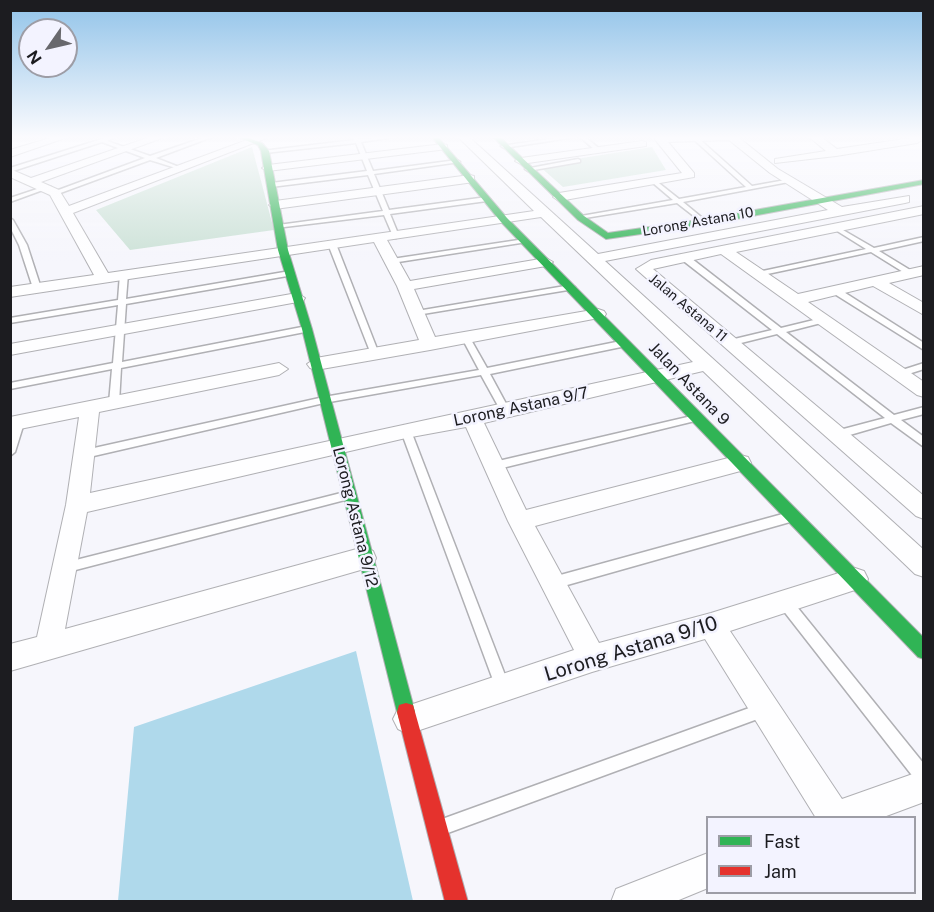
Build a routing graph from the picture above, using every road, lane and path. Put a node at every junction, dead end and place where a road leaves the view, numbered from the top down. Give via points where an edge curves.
1 (470, 179) edge
2 (30, 180) edge
3 (37, 180) edge
4 (84, 180) edge
5 (148, 180) edge
6 (270, 180) edge
7 (315, 180) edge
8 (372, 180) edge
9 (466, 180) edge
10 (509, 180) edge
11 (540, 180) edge
12 (667, 180) edge
13 (741, 180) edge
14 (787, 180) edge
15 (33, 181) junction
16 (655, 182) junction
17 (790, 182) junction
18 (924, 182) edge
19 (271, 185) junction
20 (750, 188) junction
21 (52, 190) junction
22 (377, 192) junction
23 (559, 197) junction
24 (487, 199) junction
25 (10, 200) edge
26 (678, 201) junction
27 (822, 201) junction
28 (922, 201) edge
29 (275, 205) junction
30 (68, 211) junction
31 (386, 213) junction
32 (545, 213) junction
33 (581, 218) junction
34 (10, 220) edge
35 (504, 220) junction
36 (838, 220) junction
37 (704, 222) junction
38 (278, 227) junction
39 (388, 237) junction
40 (924, 239) edge
41 (525, 241) junction
42 (332, 244) junction
43 (283, 250) junction
44 (724, 250) junction
45 (872, 250) junction
46 (684, 257) junction
47 (593, 259) junction
48 (392, 261) junction
49 (546, 262) junction
50 (917, 272) edge
51 (290, 273) junction
52 (124, 274) junction
53 (758, 274) junction
54 (103, 277) junction
55 (877, 282) junction
56 (405, 286) junction
57 (571, 287) junction
58 (37, 288) junction
59 (836, 291) junction
60 (10, 292) edge
61 (297, 298) junction
62 (794, 300) junction
63 (123, 302) junction
64 (924, 310) edge
65 (417, 313) junction
66 (598, 314) junction
67 (822, 320) junction
68 (10, 321) edge
69 (307, 329) junction
70 (780, 330) junction
71 (120, 332) junction
72 (466, 338) junction
73 (627, 343) junction
74 (729, 343) junction
75 (430, 345) junction
76 (924, 348) edge
77 (10, 350) edge
78 (375, 354) junction
79 (117, 364) junction
80 (316, 364) junction
81 (705, 365) junction
82 (924, 366) edge
83 (279, 369) dead end
84 (484, 372) junction
85 (899, 374) junction
86 (659, 377) junction
87 (10, 386) edge
88 (924, 392) edge
89 (324, 400) junction
90 (114, 403) junction
91 (90, 408) junction
92 (924, 410) edge
93 (505, 411) junction
94 (699, 417) junction
95 (472, 419) junction
96 (893, 419) junction
97 (15, 423) edge
98 (406, 431) junction
99 (836, 435) junction
100 (924, 443) edge
101 (338, 447) junction
102 (10, 452) edge
103 (85, 454) junction
104 (741, 463) junction
105 (495, 466) junction
106 (348, 495) junction
107 (77, 505) junction
108 (924, 510) edge
109 (794, 516) junction
110 (520, 520) junction
111 (364, 558) junction
112 (924, 566) edge
113 (64, 568) junction
114 (855, 579) junction
115 (553, 583) junction
116 (784, 601) junction
117 (711, 625) junction
118 (48, 647) junction
119 (924, 651) edge
120 (10, 658) edge
121 (592, 658) junction
122 (503, 688) junction
123 (765, 709) junction
124 (408, 719) junction
125 (924, 777) edge
126 (924, 786) edge
127 (834, 816) edge
128 (838, 816) edge
129 (436, 829) junction
130 (706, 871) edge
131 (457, 902) edge
132 (629, 902) edge

1 - 24 street, Jalan Astana 9
2 - 15 street
3 - 15 street
4 - 21 lane
5 - 30 street
6 - 19 street, Lorong Astana 9/12
7 - 19 lane
8 - 22 lane
9 - 22 street
10 - 32 street, Jalan Astana 11
11 - 23 street, Lorong Astana 10
12 - 16 street
13 - 20 lane
14 - 17 street
15 - 21 street
16 - 23 street
16 - 26 lane
17 - 20 lane
17 - 27 street
18 - 27 street, Lorong Astana 10
19 - 29 street, Lorong Astana 9/12
20 - 26 lane
21 - 25 lane
21 - 30 street
22 - 29 street
22 - 31 lane
23 - 33 street, Lorong Astana 10
24 - 31 lane
24 - 35 street, Jalan Astana 9
26 - 33 lane
26 - 37 lane
27 - 36 street
27 - 37 street, Lorong Astana 10
28 - 36 street, Jalan Astana 11
29 - 38 street, Lorong Astana 9/12
30 - 54 street
31 - 38 lane
31 - 39 lane
32 - 35 street
32 - 47 street, Jalan Astana 11
33 - 37 street, Lorong Astana 10 via 598,232 615,236
34 - 58 lane
35 - 39 street
35 - 41 street, Jalan Astana 9
36 - 44 street, Jalan Astana 11
36 - 45 lane
36 - 47 street
38 - 43 street, Lorong Astana 9/12
39 - 42 street
39 - 48 street
40 - 45 lane
41 - 48 lane
41 - 49 street, Jalan Astana 9
42 - 43 street
42 - 78 lane
43 - 51 street, Lorong Astana 9/12
43 - 52 street
44 - 46 street, Jalan Astana 11
44 - 53 street
45 - 50 lane
45 - 53 lane
46 - 70 lane
46 - 74 street, Jalan Astana 11 via 643,269
47 - 81 street, Jalan Astana 11
48 - 56 street
49 - 56 street
49 - 57 street, Jalan Astana 9
50 - 55 street
51 - 61 street, Lorong Astana 9/12
51 - 63 lane
52 - 54 street
52 - 63 lane
53 - 62 street
54 - 58 street
55 - 59 street
55 - 64 street
56 - 65 street
57 - 65 lane
57 - 66 street, Jalan Astana 9
58 - 60 street
59 - 62 street
59 - 76 lane
61 - 69 street, Lorong Astana 9/12
61 - 71 street
62 - 67 street
63 - 68 lane
63 - 71 lane
65 - 75 street
66 - 72 street
66 - 73 street, Jalan Astana 9
67 - 70 lane
67 - 85 street
69 - 79 lane
69 - 80 street, Lorong Astana 9/12
70 - 74 lane
70 - 96 lane
71 - 77 street
71 - 79 lane
72 - 75 street
72 - 84 lane
73 - 84 lane
73 - 86 street, Jalan Astana 9
74 - 99 street, Jalan Astana 11
75 - 78 street
78 - 80 street
79 - 87 lane
79 - 90 lane
80 - 89 street, Lorong Astana 9/12
81 - 86 street, Lorong Astana 9/7
81 - 112 street, Jalan Astana 11
82 - 85 lane
83 - 90 street
84 - 89 lane
84 - 93 lane
85 - 88 street
86 - 93 street, Lorong Astana 9/7
86 - 94 street, Jalan Astana 9
89 - 101 street, Lorong Astana 9/12
89 - 103 lane
90 - 91 street
91 - 97 street
91 - 103 street
92 - 96 lane
93 - 95 street, Lorong Astana 9/7
94 - 104 street, Jalan Astana 9
94 - 105 lane
95 - 98 street, Lorong Astana 9/7
95 - 105 street
96 - 99 lane
96 - 100 lane
97 - 102 lane
98 - 101 street, Lorong Astana 9/7
98 - 122 lane
99 - 108 street, Jalan Astana 11
101 - 106 street, Lorong Astana 9/12
101 - 107 street, Lorong Astana 9/7
103 - 107 street
104 - 109 street, Jalan Astana 9
104 - 110 street
105 - 110 street
106 - 111 street, Lorong Astana 9/12
106 - 113 lane
107 - 113 street
109 - 114 street, Jalan Astana 9
109 - 115 lane
110 - 115 street
111 - 118 street
111 - 124 street, Lorong Astana 9/12
113 - 118 street
114 - 116 street, Lorong Astana 9/10
114 - 119 street, Jalan Astana 9
115 - 121 street
116 - 117 street, Lorong Astana 9/10
116 - 125 lane
117 - 121 street, Lorong Astana 9/10
117 - 123 street
118 - 120 street
121 - 122 street, Lorong Astana 9/10
122 - 124 street, Lorong Astana 9/10
123 - 127 street
123 - 129 lane
124 - 129 street, Lorong Astana 9/12
126 - 128 street
129 - 131 street, Lorong Astana 9/12
130 - 132 street

